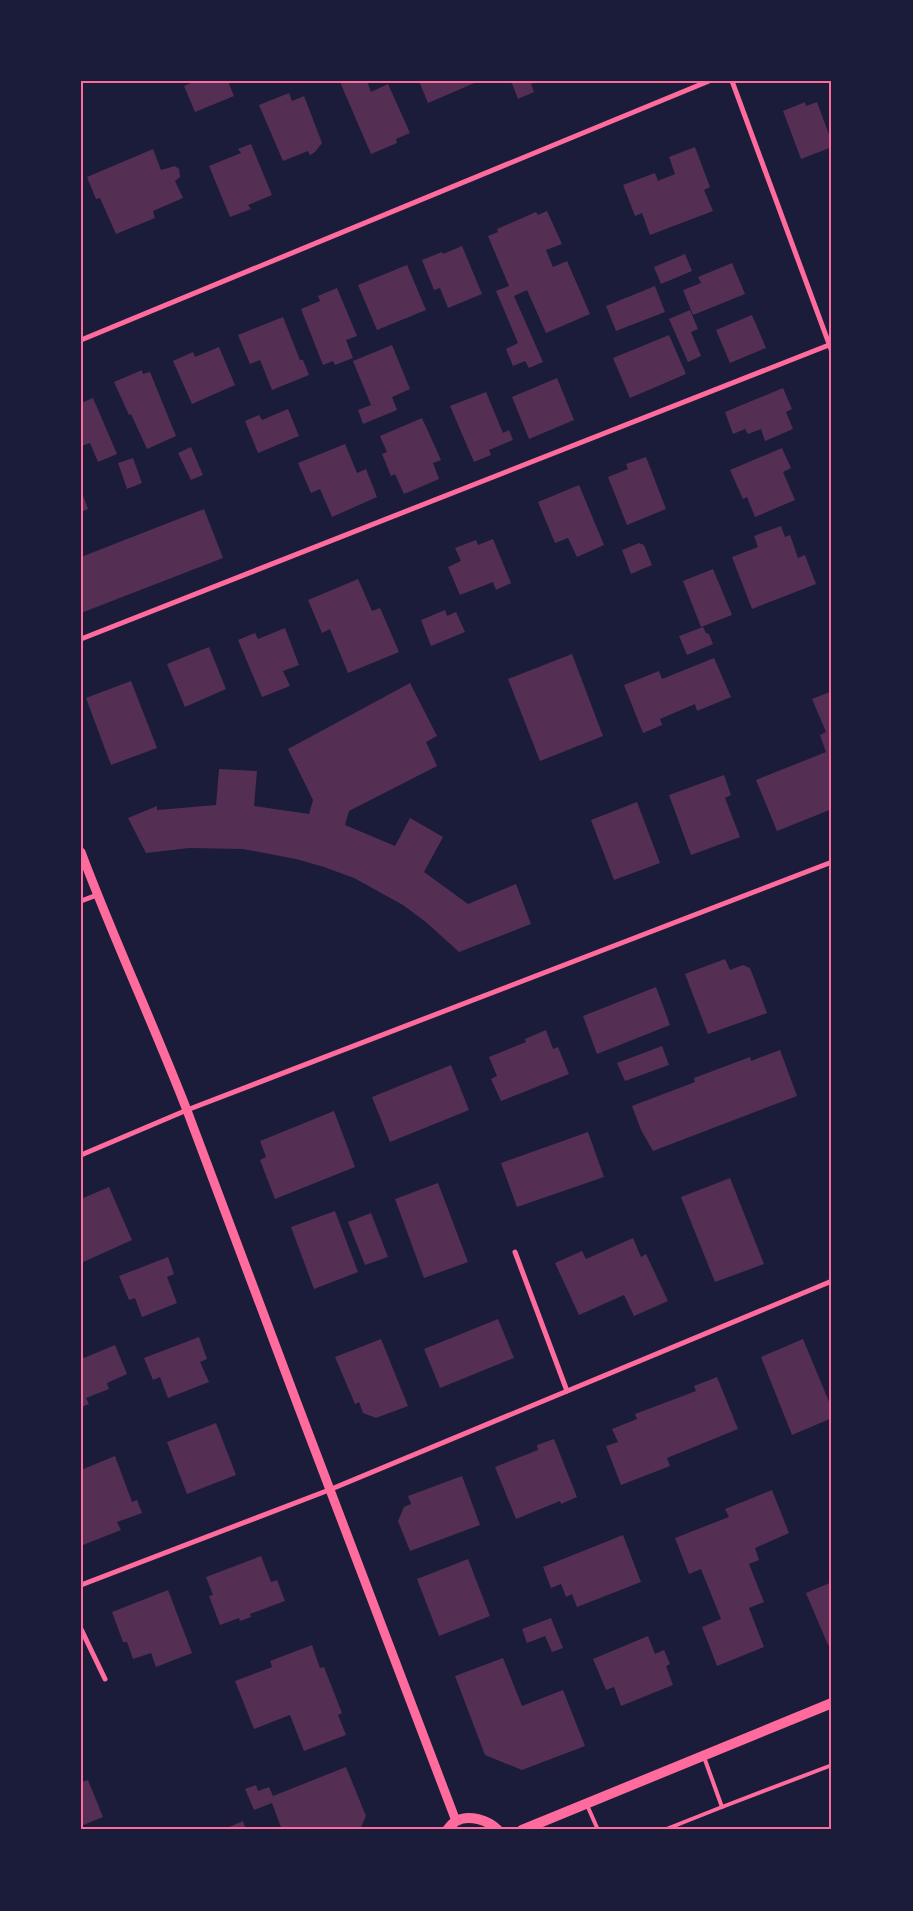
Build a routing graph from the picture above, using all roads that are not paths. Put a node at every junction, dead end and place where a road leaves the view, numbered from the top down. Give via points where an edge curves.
1 (709, 81) edge
2 (732, 81) edge
3 (81, 340) edge
4 (829, 345) junction
5 (832, 352) edge
6 (81, 639) edge
7 (81, 852) edge
8 (832, 862) edge
9 (97, 895) junction
10 (81, 901) edge
11 (186, 1110) junction
12 (81, 1155) edge
13 (515, 1252) dead end
14 (832, 1281) edge
15 (568, 1391) junction
16 (329, 1490) junction
17 (81, 1585) edge
18 (81, 1629) edge
19 (105, 1679) dead end
20 (832, 1703) edge
21 (704, 1755) junction
22 (832, 1765) edge
23 (586, 1803) junction
24 (722, 1807) junction
25 (456, 1821) junction
26 (447, 1830) edge
27 (498, 1830) edge
28 (522, 1830) edge
29 (598, 1830) edge
30 (664, 1830) edge

1 - 3 street
2 - 4 street
4 - 5 street
4 - 6 street
7 - 9 street
8 - 11 street
9 - 10 street
9 - 11 street
11 - 12 street
11 - 16 street
13 - 15 street
14 - 15 street
15 - 16 street
16 - 17 street
16 - 25 street
18 - 19 street
20 - 21 main road
21 - 23 main road
21 - 24 lane
22 - 24 lane
23 - 28 main road
23 - 29 lane
24 - 30 lane
25 - 26 main road
25 - 27 main road via 475,1818

